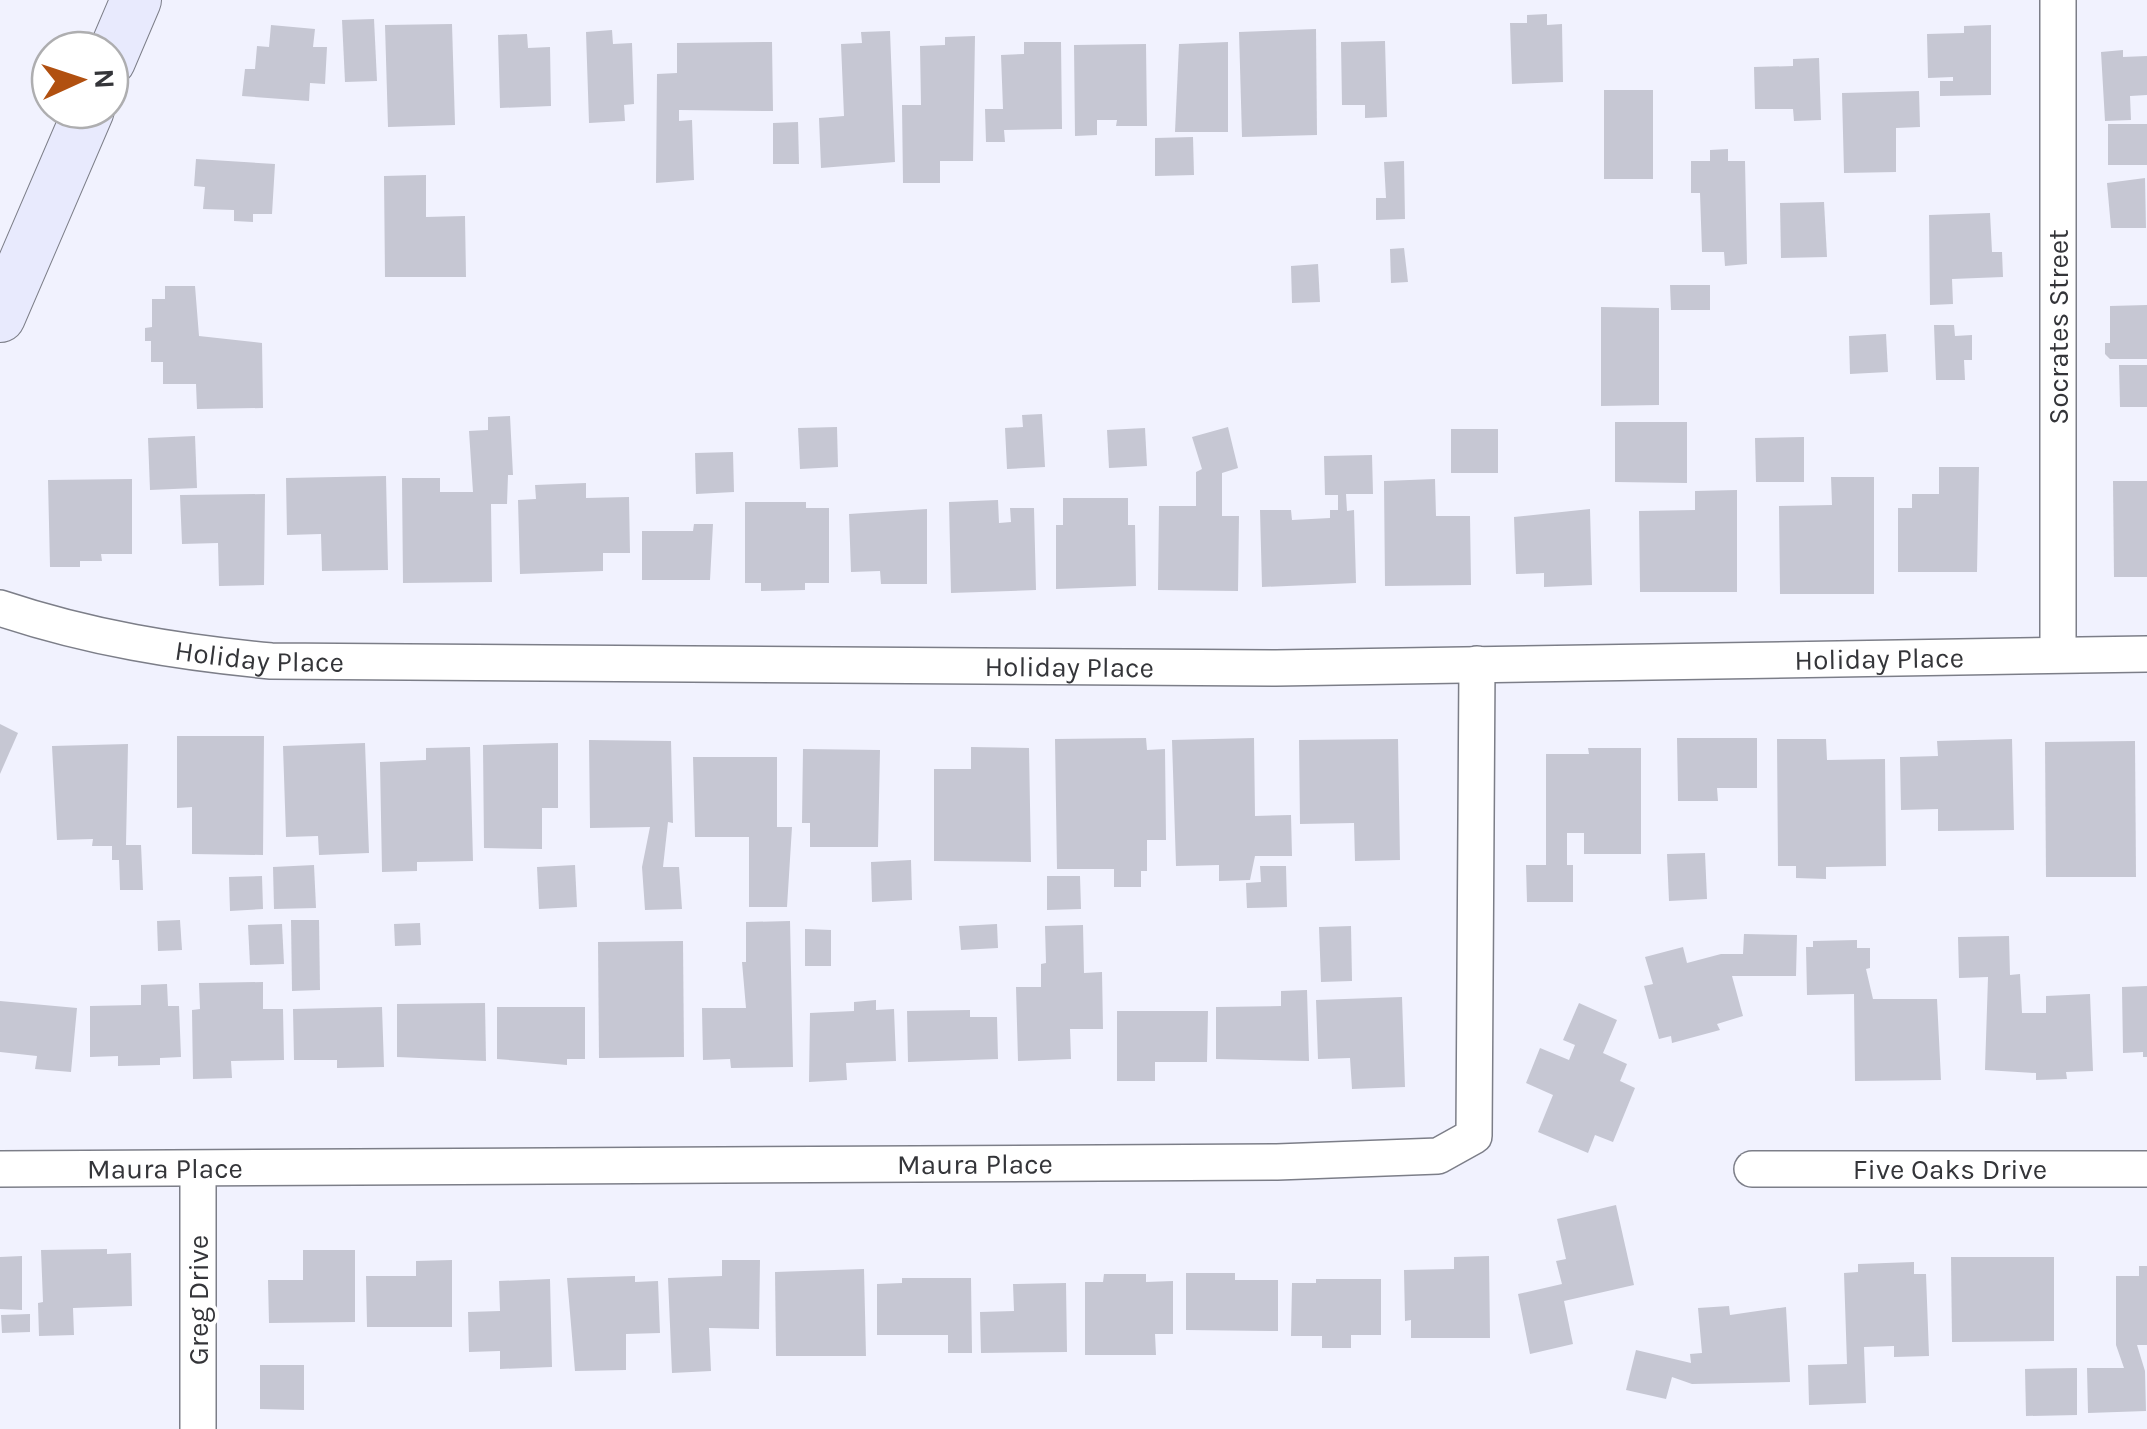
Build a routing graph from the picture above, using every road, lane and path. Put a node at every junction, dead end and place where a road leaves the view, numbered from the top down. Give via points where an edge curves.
1 (136, 0) edge
2 (2058, 0) edge
3 (123, 30) edge
4 (80, 130) edge
5 (0, 317) edge
6 (0, 608) edge
7 (2058, 653) junction
8 (2147, 654) edge
9 (1477, 664) junction
10 (0, 1168) edge
11 (2147, 1169) edge
12 (198, 1170) junction
13 (1752, 1170) dead end
14 (198, 1429) edge

1 - 3 main road
2 - 7 street, Socrates Street
4 - 5 main road
6 - 9 street, Holiday Place via 132,644 271,662
7 - 8 street, Holiday Place
7 - 9 street, Holiday Place
9 - 12 street, Maura Place via 1474,1136 1438,1156
10 - 12 street, Maura Place
11 - 13 street, Five Oaks Drive
12 - 14 street, Greg Drive

